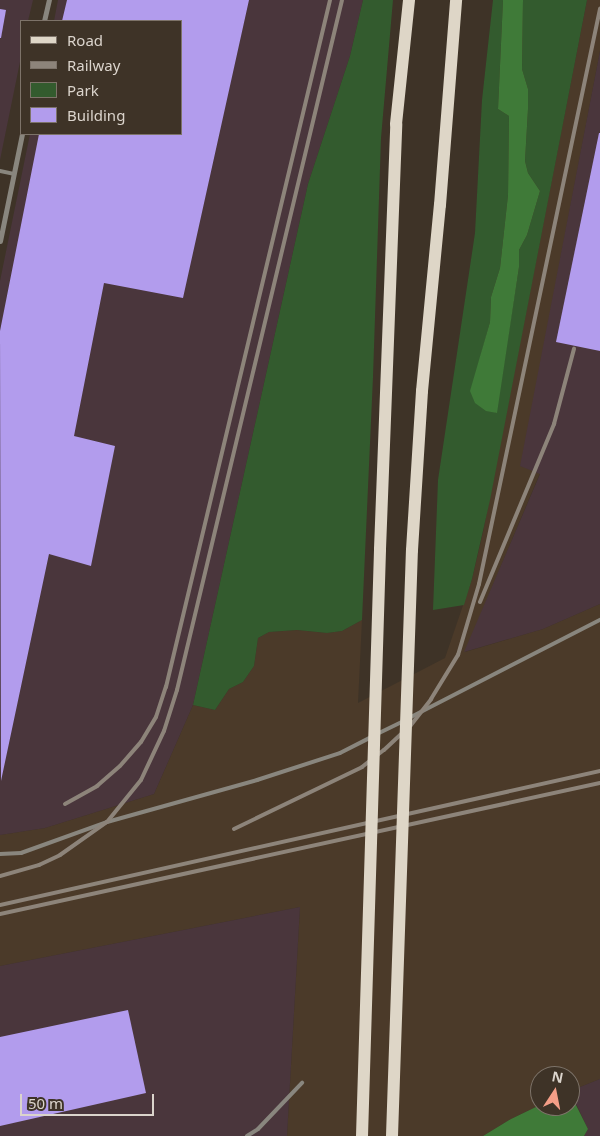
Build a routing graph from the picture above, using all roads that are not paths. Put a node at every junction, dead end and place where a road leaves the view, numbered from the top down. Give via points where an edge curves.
1 (49, 0) edge
2 (409, 0) edge
3 (456, 0) edge
4 (44, 20) edge
5 (22, 135) edge
6 (0, 171) edge
7 (14, 174) junction
8 (0, 240) edge
9 (600, 620) edge
10 (0, 854) edge
11 (302, 1083) dead end
12 (247, 1136) edge
13 (362, 1136) edge
14 (392, 1136) edge

1 - 4 street
2 - 13 main road, bridge via 396,124
3 - 14 main road, bridge via 422,391 412,550
5 - 7 street
6 - 7 lane
7 - 8 street
9 - 10 lane via 340,753 107,822 21,853
11 - 12 lane via 258,1129

